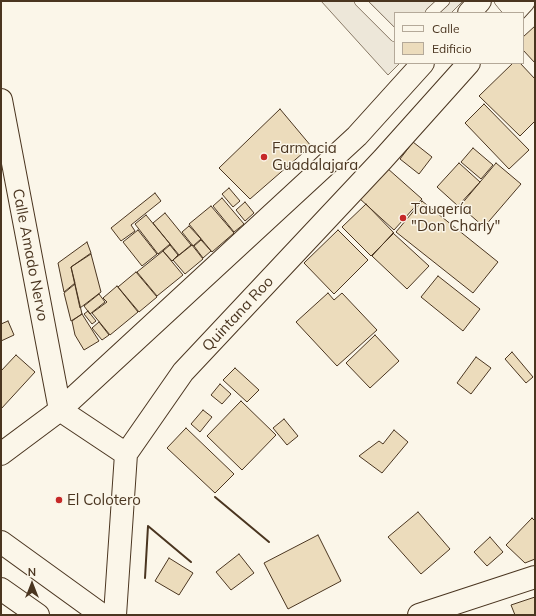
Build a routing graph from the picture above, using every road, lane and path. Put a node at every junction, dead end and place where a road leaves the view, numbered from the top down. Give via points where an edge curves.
1 (360, 1) edge
2 (444, 1) edge
3 (480, 1) edge
4 (500, 1) edge
5 (524, 1) edge
6 (433, 12) edge
7 (470, 12) edge
8 (509, 12) edge
9 (514, 12) edge
10 (394, 35) edge
11 (421, 64) edge
12 (468, 64) edge
13 (1, 100) edge
14 (60, 410) junction
15 (1, 454) edge
16 (126, 454) junction
17 (1, 542) edge
18 (535, 576) edge
19 (1, 589) edge
20 (38, 615) edge
21 (102, 615) edge
22 (115, 615) edge
23 (419, 615) edge

1 - 10 lane
2 - 6 lane
3 - 7 street
4 - 8 lane
5 - 9 street
11 - 14 street via 357,136
12 - 16 street, Quintana Roo via 383,159 183,372
13 - 14 street, Calle Amado Nervo
14 - 15 street
14 - 16 street
16 - 22 street
17 - 21 street
18 - 23 street
19 - 20 street

